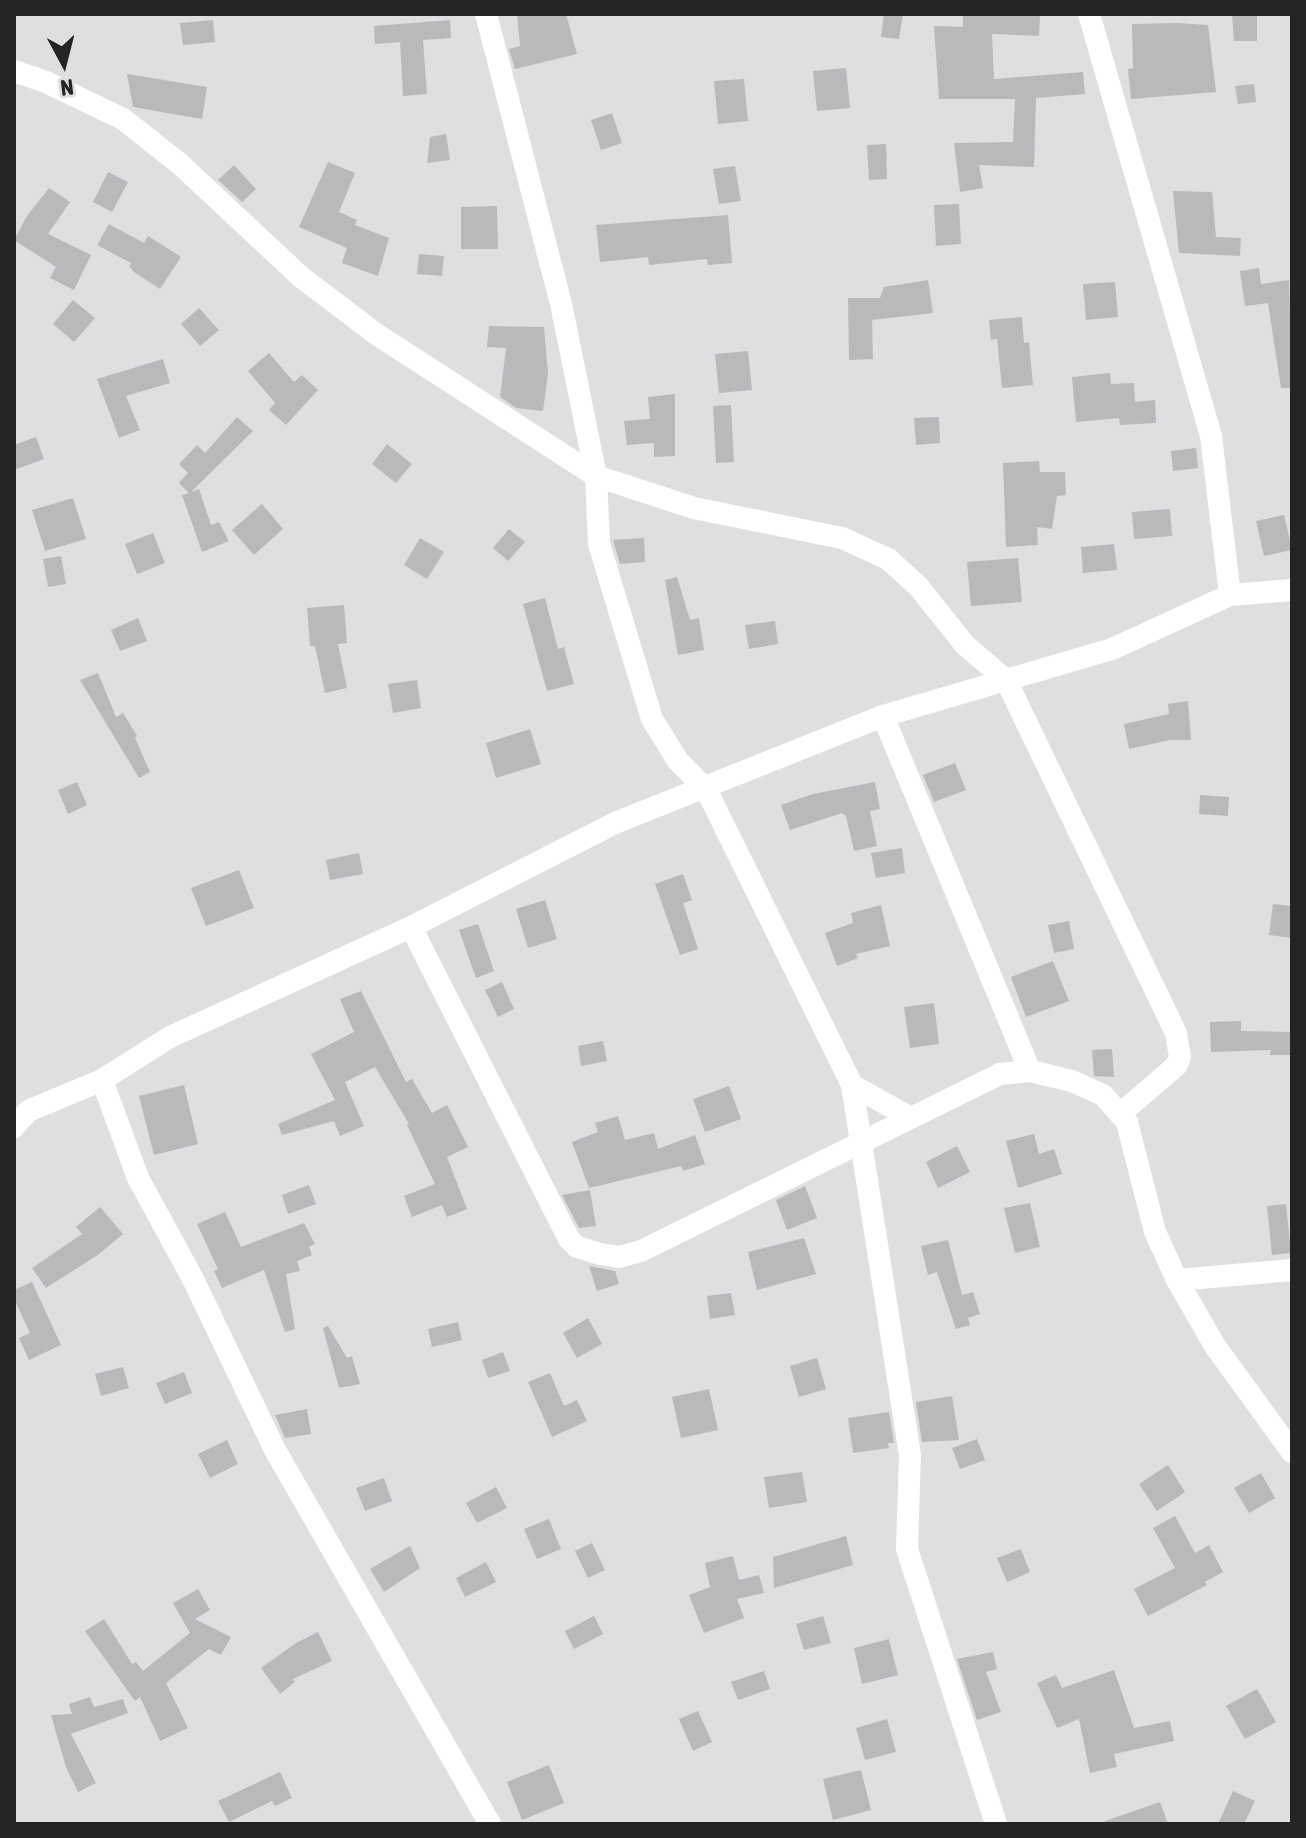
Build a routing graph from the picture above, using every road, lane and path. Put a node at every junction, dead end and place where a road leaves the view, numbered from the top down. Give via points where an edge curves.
1 (486, 14) edge
2 (1089, 14) edge
3 (14, 71) edge
4 (596, 476) junction
5 (1292, 590) edge
6 (1230, 595) junction
7 (1006, 680) junction
8 (883, 716) junction
9 (706, 789) junction
10 (411, 927) junction
11 (1030, 1071) junction
12 (102, 1080) junction
13 (852, 1085) junction
14 (19, 1113) edge
15 (1120, 1114) junction
16 (911, 1118) junction
17 (860, 1145) junction
18 (1292, 1270) edge
19 (1177, 1280) junction
20 (1292, 1452) edge
21 (490, 1824) edge
22 (996, 1824) edge

1 - 4 street via 561,304
2 - 6 street via 1211,436
3 - 4 street via 123,119 180,164 301,277 376,334
4 - 7 street via 694,508 842,538 888,559 918,586 965,645
4 - 9 street via 599,544 652,719 678,761
5 - 6 street
6 - 7 street via 1112,649
7 - 8 street
7 - 15 street via 1180,1047 1176,1066
8 - 9 street
8 - 11 street
9 - 10 street via 615,823
9 - 13 street
10 - 12 street via 170,1037
10 - 17 street via 577,1247 619,1257 641,1251
11 - 15 street via 1103,1095
11 - 16 street via 1000,1074
12 - 14 street
12 - 21 street via 138,1178 275,1450
13 - 16 street
13 - 17 street
15 - 19 street via 1127,1122 1155,1232
16 - 17 street
17 - 22 street via 910,1455 907,1549
18 - 19 street
19 - 20 street via 1215,1346

